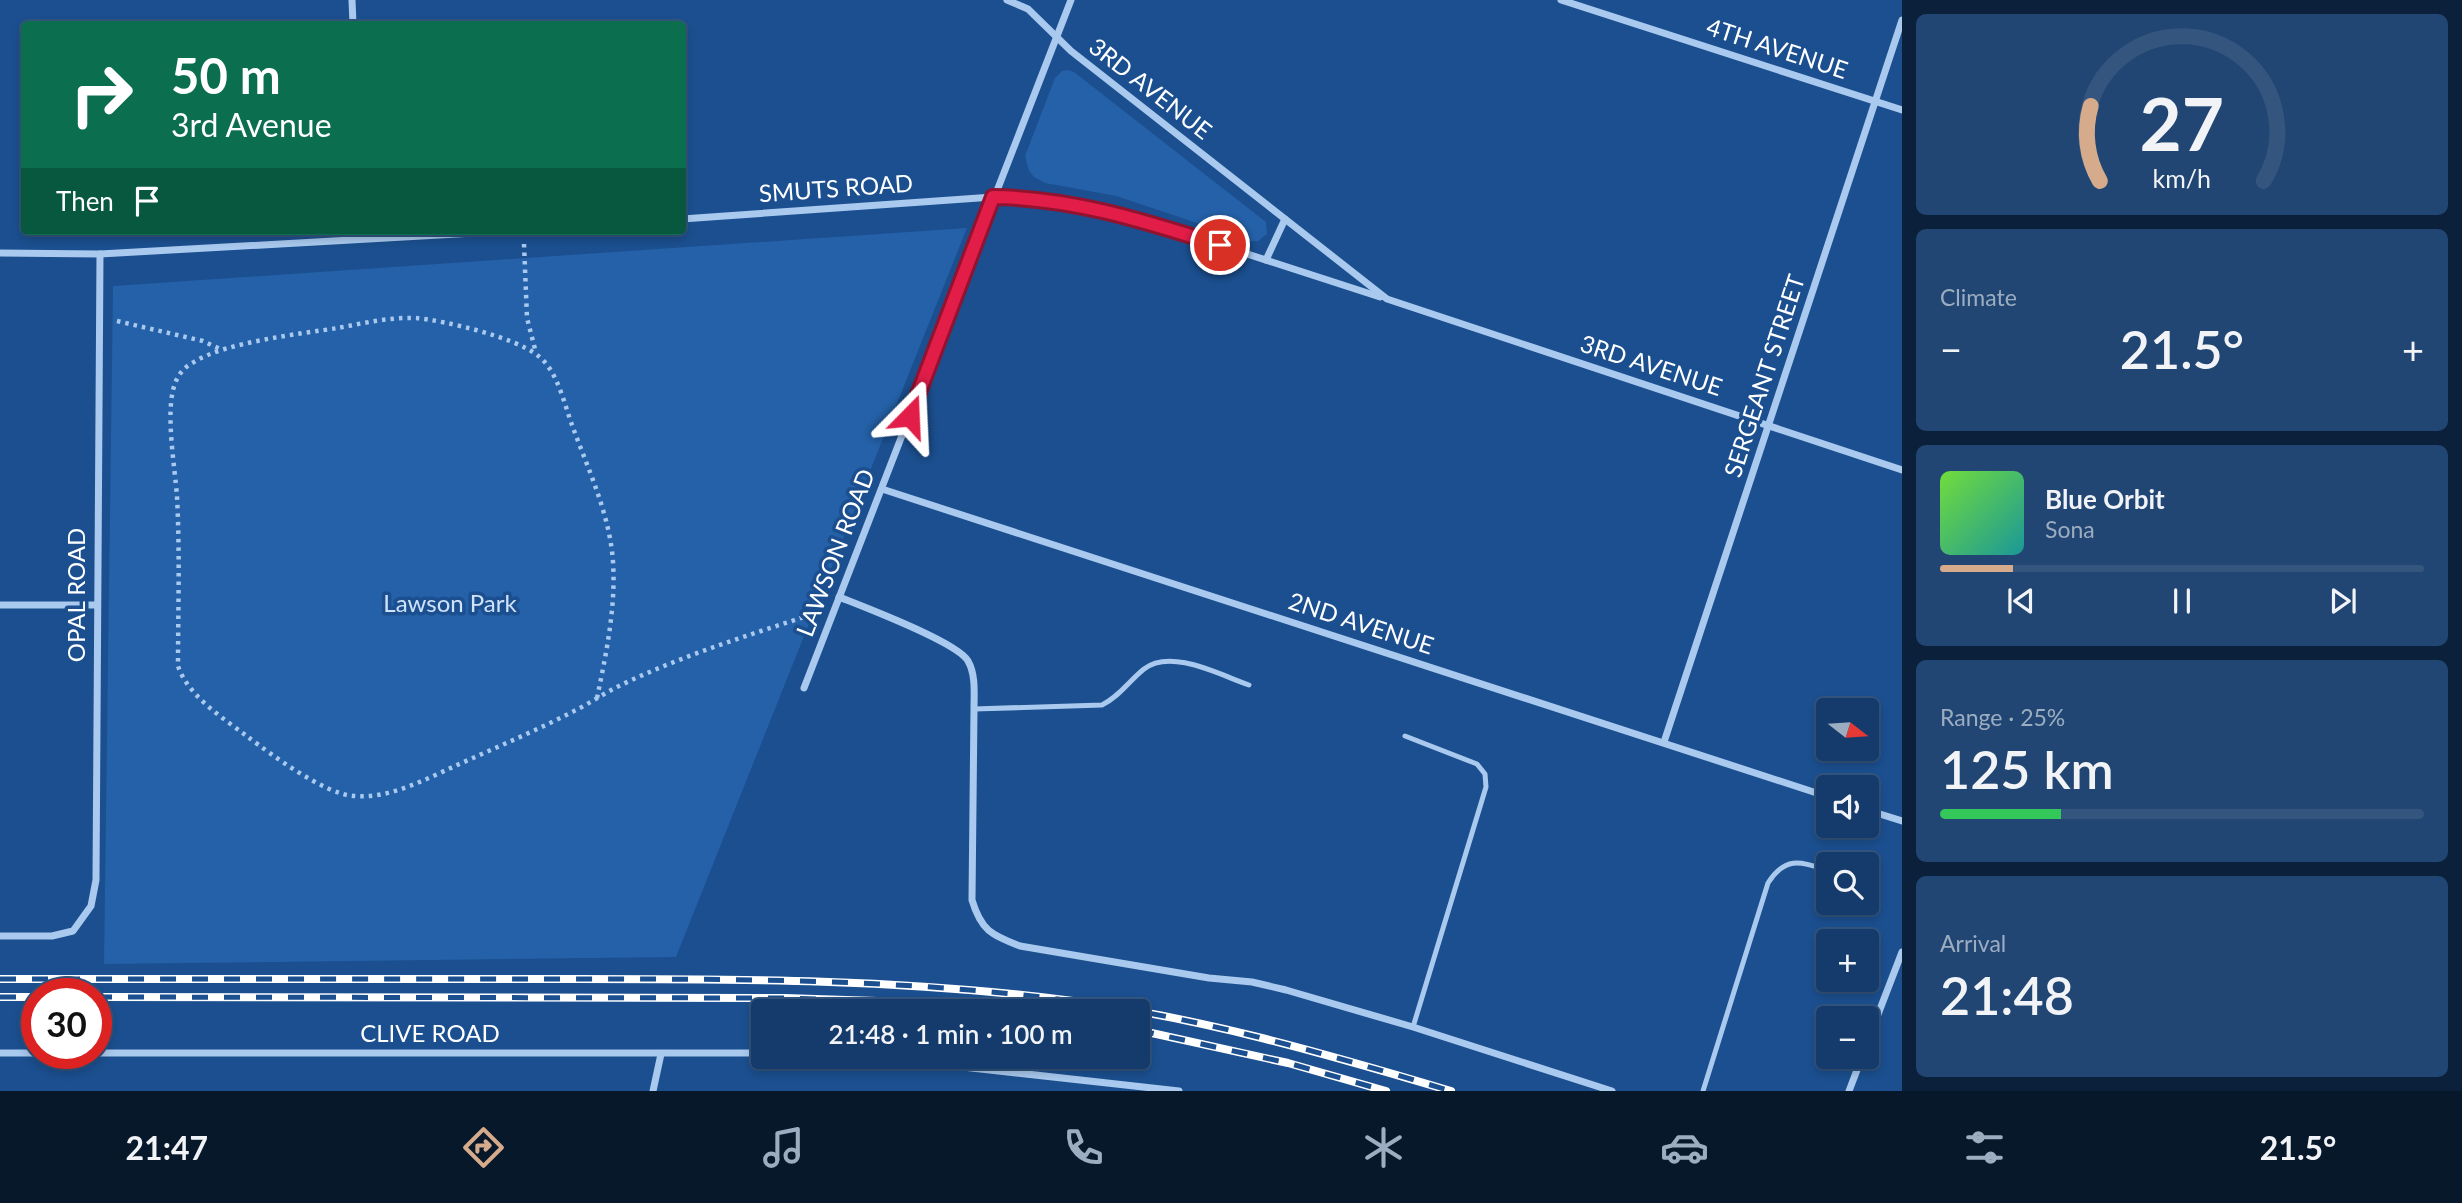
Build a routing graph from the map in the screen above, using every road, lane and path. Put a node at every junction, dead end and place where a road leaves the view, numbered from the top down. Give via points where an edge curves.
1 (352, 0) edge
2 (1007, 0) edge
3 (1070, 0) edge
4 (1561, 0) edge
5 (1902, 20) edge
6 (354, 21) edge
7 (1056, 37) junction
8 (1876, 101) junction
9 (1902, 110) edge
10 (993, 197) junction
11 (686, 219) edge
12 (1285, 219) junction
13 (366, 235) edge
14 (524, 241) dead end
15 (0, 253) edge
16 (100, 254) junction
17 (1266, 260) junction
18 (1387, 299) junction
19 (99, 318) junction
20 (222, 350) junction
21 (536, 354) junction
22 (1769, 425) junction
23 (1902, 470) edge
24 (882, 489) junction
25 (839, 597) junction
26 (0, 605) edge
27 (96, 606) junction
28 (831, 618) junction
29 (1249, 685) dead end
30 (804, 688) dead end
31 (597, 698) junction
32 (974, 709) junction
33 (1405, 736) dead end
34 (1664, 743) junction
35 (1816, 793) edge
36 (1879, 814) edge
37 (1902, 821) edge
38 (1816, 867) edge
39 (0, 936) edge
40 (1902, 952) edge
41 (1879, 1012) edge
42 (1413, 1027) junction
43 (0, 1052) edge
44 (21, 1053) edge
45 (112, 1053) edge
46 (751, 1053) edge
47 (661, 1054) junction
48 (981, 1069) edge
49 (1857, 1069) edge
50 (653, 1091) edge
51 (1179, 1091) edge
52 (1612, 1091) edge
53 (1703, 1091) edge
54 (1849, 1091) edge

1 - 6 street
2 - 7 street, 3RD AVENUE via 1028,9
3 - 7 street, LAWSON ROAD
4 - 8 street, 4TH AVENUE
5 - 8 street, SERGEANT STREET
7 - 10 street, LAWSON ROAD
7 - 12 street, 3RD AVENUE
8 - 9 street, 4TH AVENUE
8 - 22 street, SERGEANT STREET
10 - 11 street, SMUTS ROAD
10 - 17 street, 3RD AVENUE via 1037,199 1127,215
10 - 24 street, LAWSON ROAD
12 - 17 street
12 - 18 street, 3RD AVENUE
13 - 16 street
14 - 21 path via 527,318
15 - 16 street
16 - 19 street, OPAL ROAD
17 - 18 street, 3RD AVENUE
18 - 22 street, 3RD AVENUE
19 - 20 path via 203,341
19 - 27 street, OPAL ROAD
20 - 21 path via 395,318 440,322 513,342
20 - 31 path via 183,370 172,395 178,666 191,689 269,753 326,787 352,796 399,789 427,779
21 - 31 path via 553,376 609,533 612,605
22 - 23 street, 3RD AVENUE
22 - 34 street, SERGEANT STREET
24 - 25 street, LAWSON ROAD
24 - 34 street, 2ND AVENUE
25 - 28 street, LAWSON ROAD
25 - 32 street via 960,651 970,663
26 - 27 street
27 - 39 street, OPAL ROAD via 96,880 91,906 73,931 52,936
28 - 30 street, LAWSON ROAD
28 - 31 path via 807,616 716,646
29 - 32 lane via 1166,660 1142,670 1102,705
32 - 42 street via 972,900 978,920 995,936 1020,946 1252,982
33 - 42 lane via 1477,764 1485,774 1486,787
34 - 35 street, 2ND AVENUE
36 - 37 street
38 - 53 lane via 1789,862 1768,883
40 - 41 street
42 - 52 street
43 - 44 street
45 - 47 street, CLIVE ROAD
46 - 47 street, CLIVE ROAD
47 - 50 street
48 - 51 street
49 - 54 street

